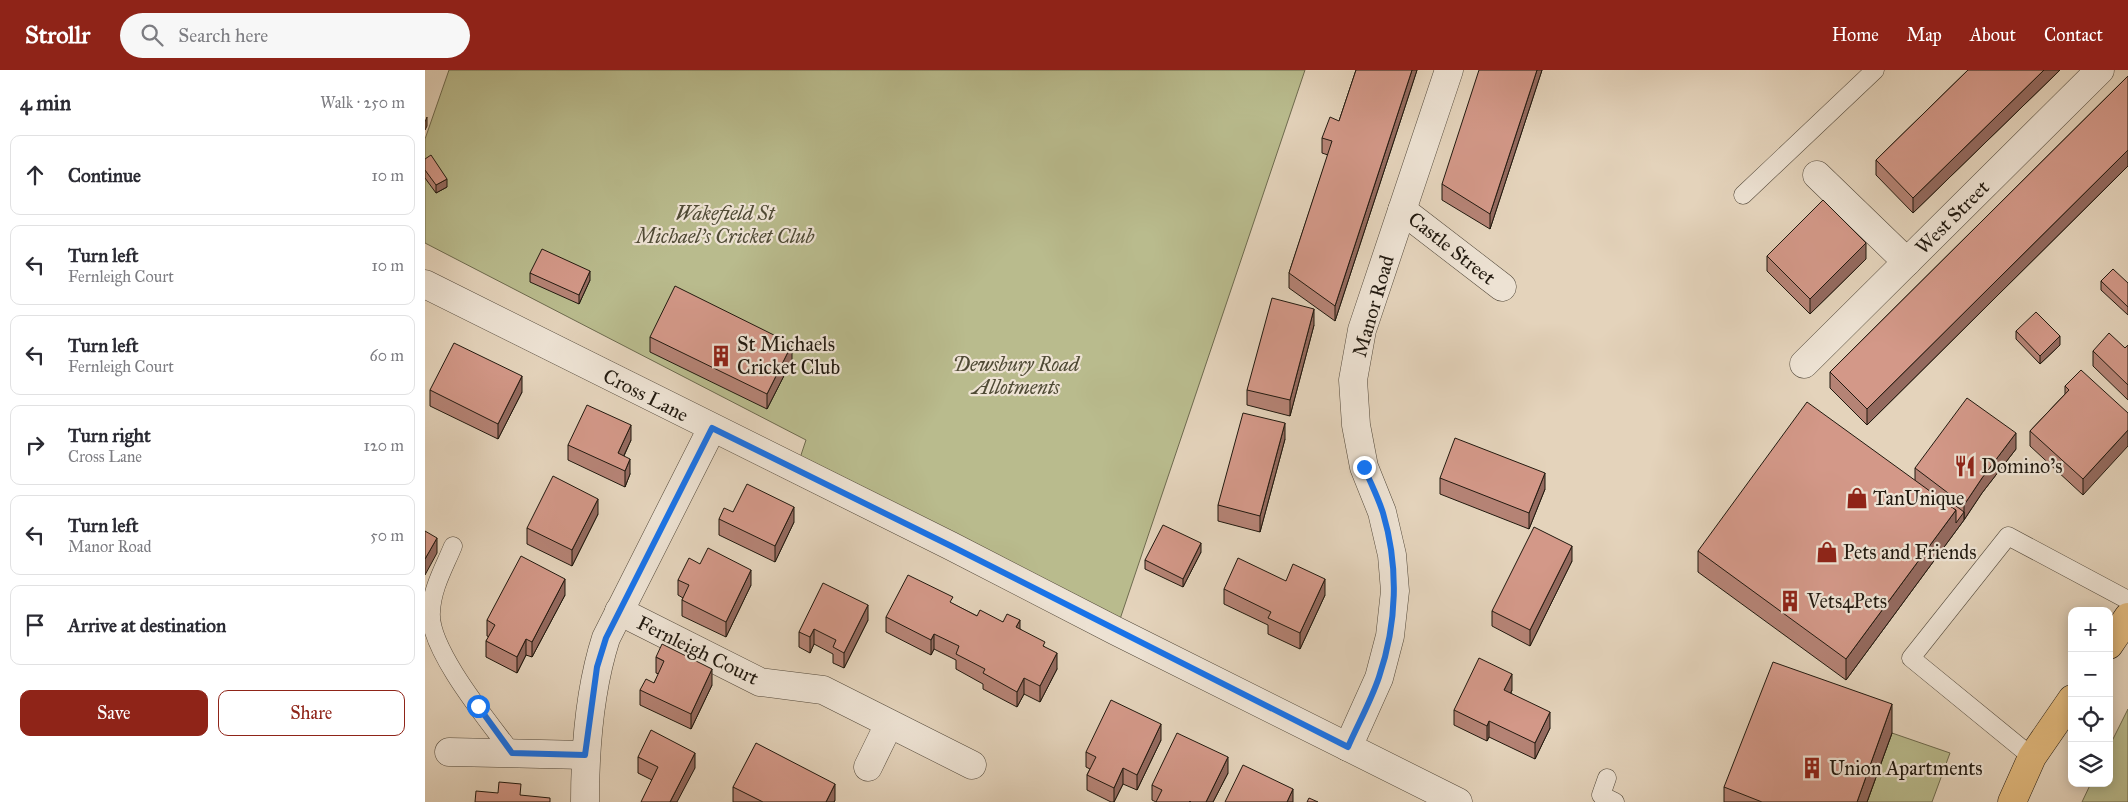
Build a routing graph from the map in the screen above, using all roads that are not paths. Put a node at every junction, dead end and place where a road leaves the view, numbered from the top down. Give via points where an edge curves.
1 (1449, 70) edge
2 (1875, 70) edge
3 (2100, 70) edge
4 (1817, 175) dead end
5 (1743, 196) dead end
6 (1402, 210) junction
7 (1907, 262) junction
8 (425, 284) edge
9 (1503, 287) dead end
10 (1804, 364) dead end
11 (712, 428) junction
12 (453, 546) dead end
13 (2128, 600) edge
14 (619, 611) junction
15 (2128, 617) edge
16 (2113, 639) edge
17 (2068, 705) edge
18 (889, 724) junction
19 (1348, 747) junction
20 (449, 752) dead end
21 (512, 753) junction
22 (585, 755) junction
23 (2032, 757) junction
24 (972, 766) dead end
25 (868, 767) dead end
26 (1607, 778) dead end
27 (585, 802) edge
28 (1458, 802) edge
29 (1615, 802) edge
30 (2012, 802) edge

1 - 6 street, Manor Road
2 - 5 lane
3 - 7 street, West Street
4 - 7 street
6 - 9 street, Castle Street
6 - 19 street, Manor Road via 1362,330 1353,380 1362,459 1382,512 1392,555 1395,591 1390,636 1379,678
7 - 10 street, West Street
8 - 11 street, Cross Lane
11 - 14 street, Fernleigh Court
11 - 19 street, Cross Lane
12 - 21 lane via 434,591 432,630 447,661
13 - 23 lane via 2009,536 1911,658
14 - 18 street, Fernleigh Court via 760,682 823,690
14 - 22 street, Fernleigh Court via 597,667
15 - 16 highway
17 - 23 highway
18 - 24 street, Fernleigh Court
18 - 25 street
19 - 28 street, Cross Lane
20 - 21 street
21 - 22 street
22 - 27 street, Fernleigh Court
23 - 30 highway
26 - 29 lane via 1601,795

